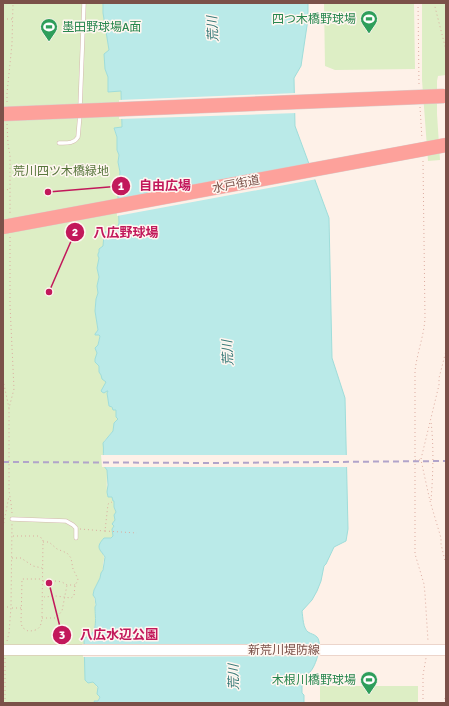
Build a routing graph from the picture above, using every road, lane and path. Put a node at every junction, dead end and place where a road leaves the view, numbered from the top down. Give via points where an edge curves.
1 (13, 3) edge
2 (84, 3) edge
3 (418, 3) edge
4 (434, 3) edge
5 (3, 19) edge
6 (13, 19) junction
7 (446, 50) edge
8 (419, 84) dead end
9 (444, 96) dead end
10 (420, 108) dead end
11 (6, 113) edge
12 (422, 139) dead end
13 (59, 143) dead end
14 (446, 145) edge
15 (423, 155) dead end
16 (3, 189) edge
17 (10, 190) junction
18 (7, 227) edge
19 (446, 351) edge
20 (3, 380) edge
21 (9, 408) junction
22 (431, 421) junction
23 (414, 460) junction
24 (421, 460) junction
25 (9, 496) junction
26 (430, 501) junction
27 (112, 502) dead end
28 (12, 519) junction
29 (3, 527) edge
30 (76, 528) junction
31 (105, 531) junction
32 (137, 533) dead end
33 (13, 536) junction
34 (76, 538) dead end
35 (43, 542) junction
36 (11, 558) junction
37 (446, 565) edge
38 (43, 568) junction
39 (42, 579) junction
40 (42, 582) junction
41 (67, 584) junction
42 (75, 585) junction
43 (42, 597) junction
44 (64, 598) junction
45 (3, 607) edge
46 (11, 607) junction
47 (22, 608) junction
48 (42, 618) junction
49 (427, 645) dead end
50 (446, 650) edge
51 (5, 651) edge
52 (426, 658) dead end
53 (446, 693) edge
54 (5, 703) edge
55 (423, 703) edge
56 (444, 703) edge

1 - 6 path
2 - 13 lane via 78,137 70,143
3 - 8 path
4 - 7 path
5 - 6 path
6 - 11 path
9 - 11 highway, bridge
10 - 12 path
11 - 17 path
14 - 18 highway, 水戸街道, bridge
15 - 23 path via 425,318 415,364
16 - 17 path
17 - 18 path
18 - 21 path via 14,389
19 - 22 path
20 - 21 path
21 - 25 path
22 - 24 path
22 - 26 path
23 - 24 path
23 - 49 path via 415,554 424,584
24 - 26 path
25 - 28 path
25 - 29 path
26 - 37 path
27 - 31 path via 108,504
28 - 30 lane via 66,521
28 - 33 path
30 - 31 path
30 - 34 lane
31 - 32 path
33 - 35 path via 38,536
33 - 36 path
35 - 38 path
35 - 42 path via 49,542 67,553 78,579
36 - 38 path via 21,558 33,566
36 - 46 path
38 - 39 path
39 - 40 path
39 - 47 path via 22,579
40 - 41 path via 56,581
40 - 43 path
41 - 42 path
41 - 44 path
42 - 44 path via 74,596
43 - 44 path
43 - 48 path
44 - 48 path via 62,611 56,618
45 - 46 path
46 - 47 path
46 - 51 path
47 - 48 path via 21,624 25,630 36,630 41,625
50 - 51 main road, 新荒川堤防線, bridge
51 - 54 path
52 - 55 path
53 - 56 path

